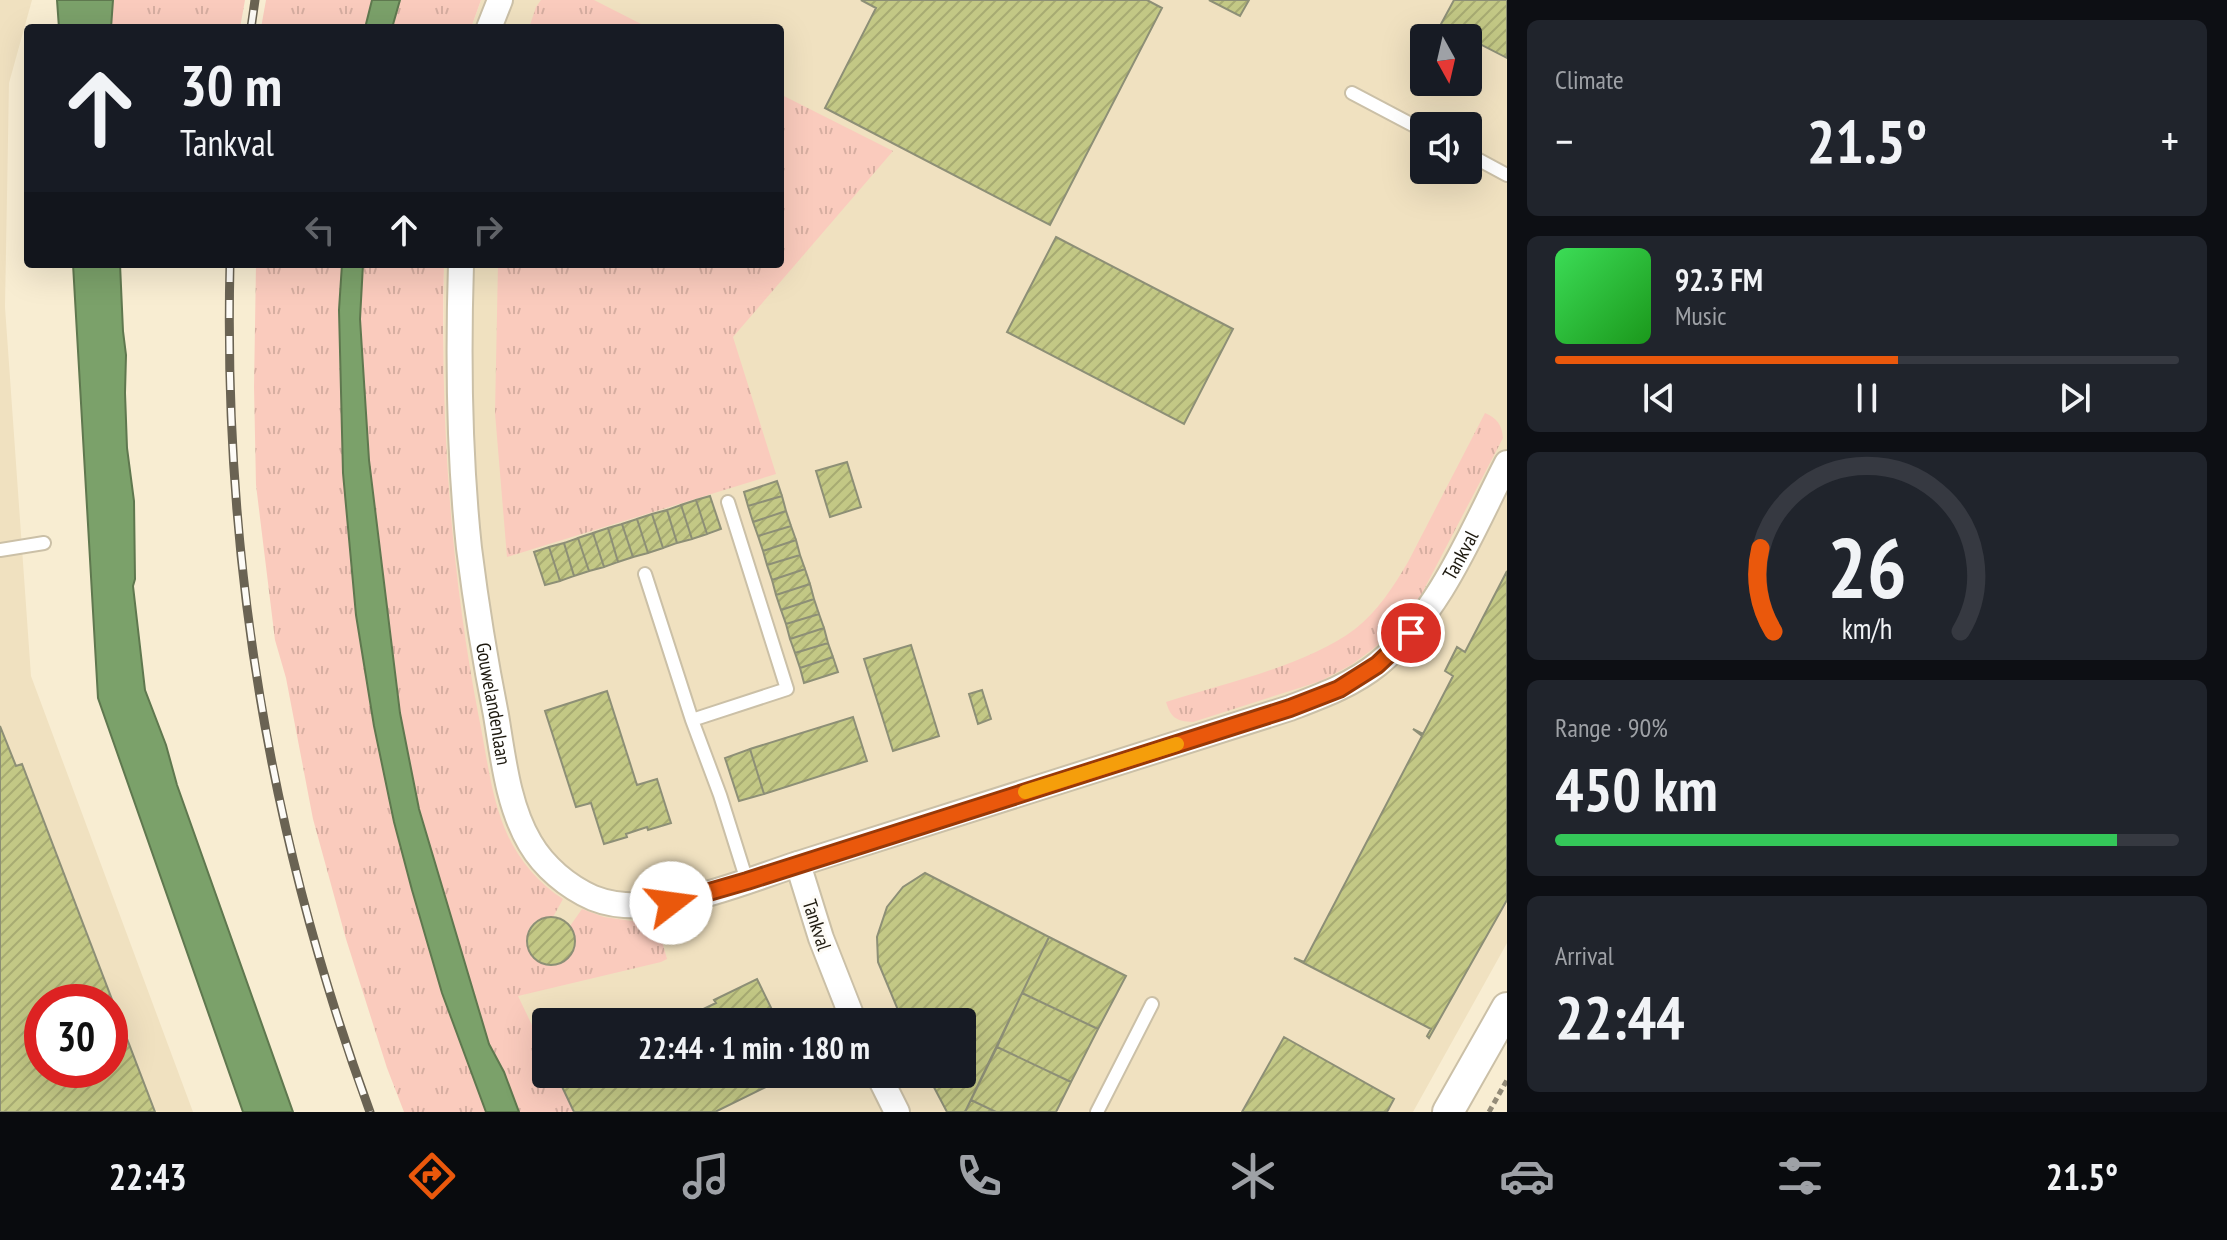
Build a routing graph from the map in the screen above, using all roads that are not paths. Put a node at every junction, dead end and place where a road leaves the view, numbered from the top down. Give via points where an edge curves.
1 (500, 0) edge
2 (491, 24) edge
3 (1352, 93) dead end
4 (1410, 124) edge
5 (1482, 162) edge
6 (1507, 175) edge
7 (461, 268) edge
8 (1507, 463) edge
9 (728, 502) dead end
10 (44, 543) dead end
11 (0, 550) edge
12 (645, 574) dead end
13 (692, 720) junction
14 (798, 864) junction
15 (747, 881) junction
16 (1152, 1004) dead end
17 (848, 1008) edge
18 (1507, 1008) edge
19 (885, 1088) edge
20 (897, 1112) edge
21 (1097, 1112) edge
22 (1448, 1112) edge

1 - 2 street
3 - 4 lane
5 - 6 lane
7 - 15 street, Gouwelandenlaan via 460,393 469,545 505,768 523,830 552,871 611,903 671,903
8 - 14 street, Tankval via 1439,594 1411,633 1377,665 1339,689
9 - 13 lane via 787,689
10 - 11 lane
12 - 13 lane
13 - 15 lane
14 - 15 street, Gouwelandenlaan
14 - 17 street, Tankval
16 - 21 lane
18 - 22 street
19 - 20 street

